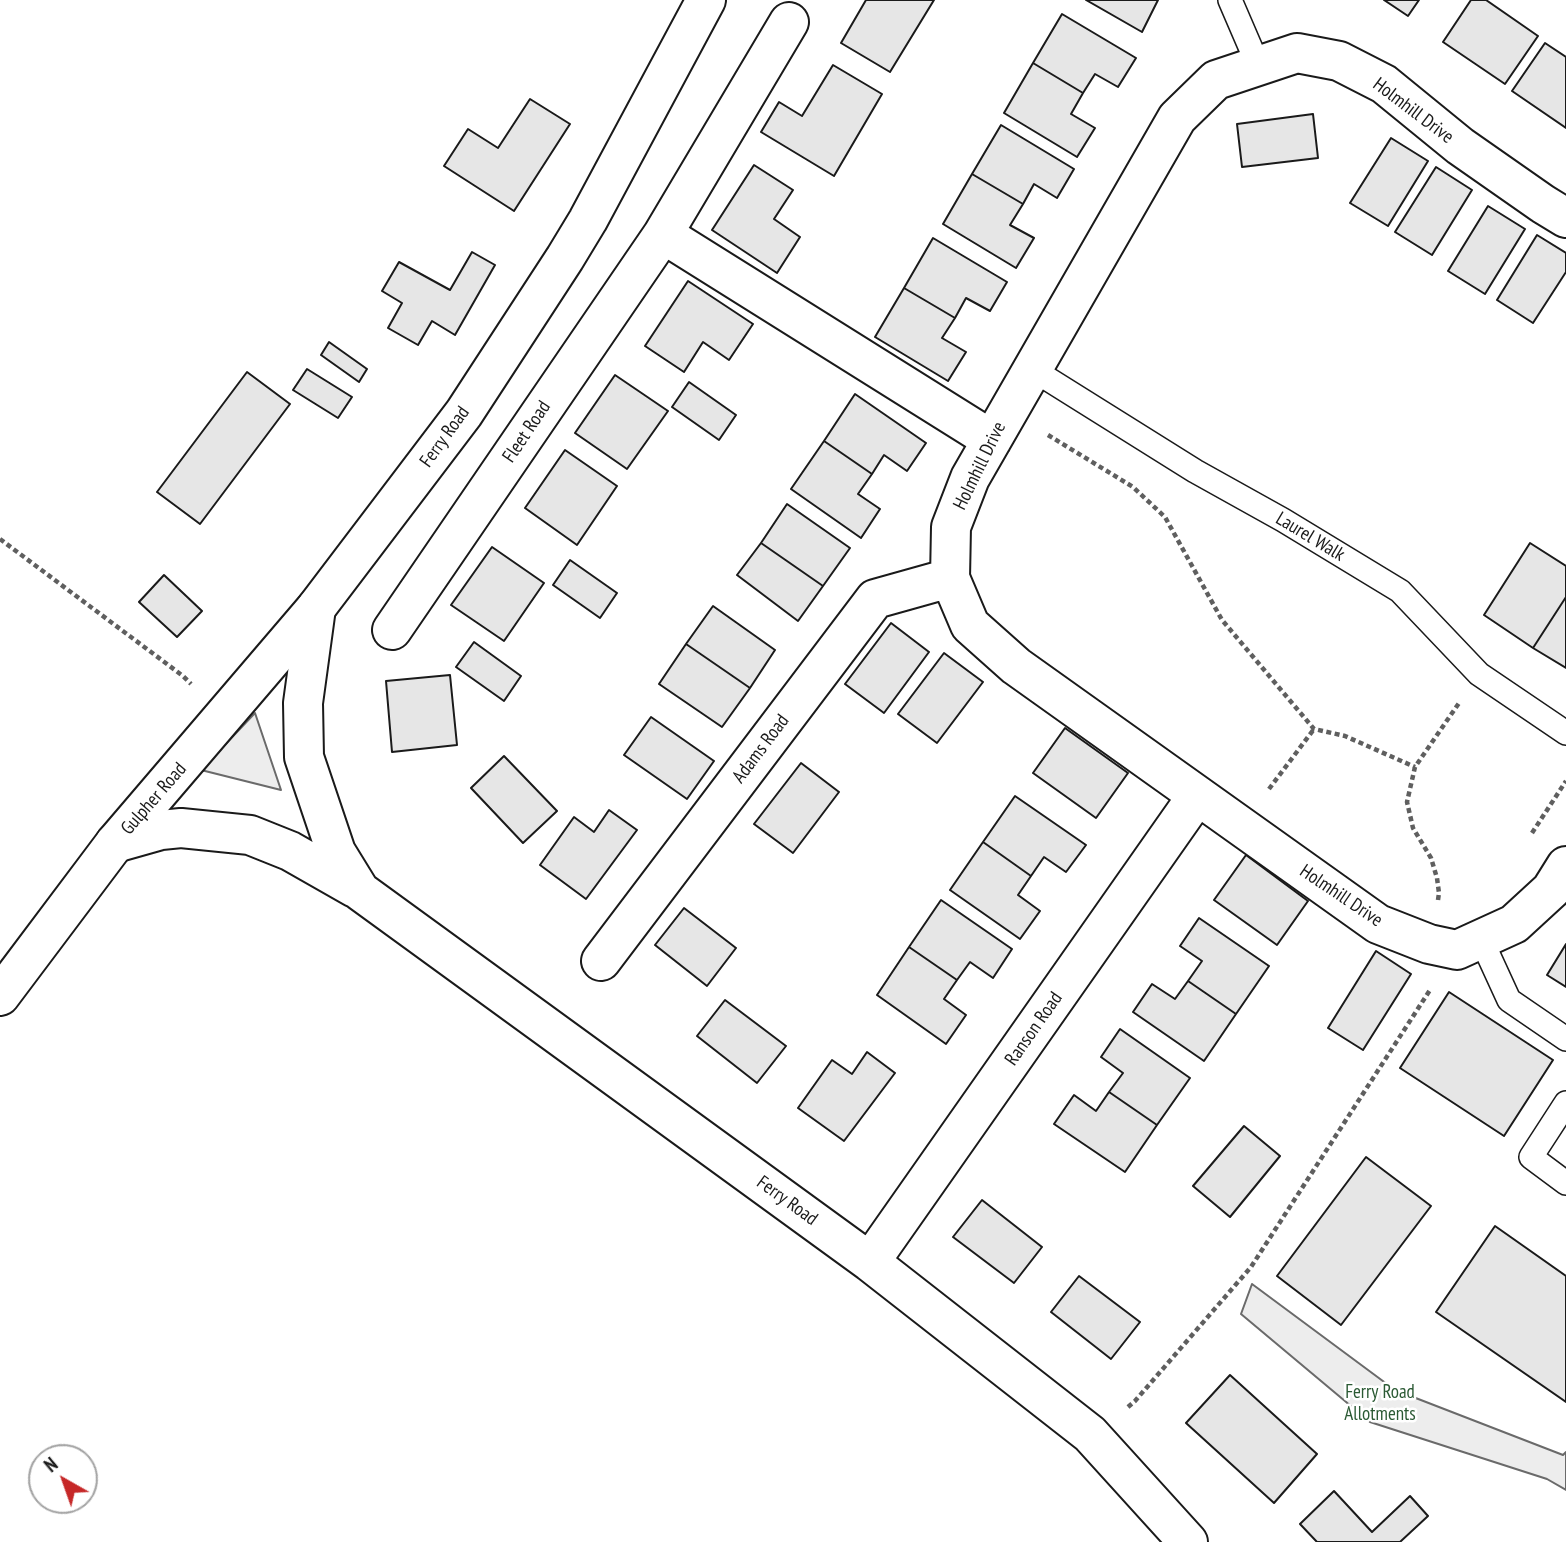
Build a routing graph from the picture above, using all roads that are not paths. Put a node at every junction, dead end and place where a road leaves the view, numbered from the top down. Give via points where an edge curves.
1 (706, 0) edge
2 (1230, 0) edge
3 (789, 22) dead end
4 (1258, 65) junction
5 (1566, 218) edge
6 (663, 234) junction
7 (1032, 369) junction
8 (999, 427) junction
9 (950, 578) junction
10 (316, 608) junction
11 (392, 629) dead end
12 (1566, 733) edge
13 (1197, 796) junction
14 (115, 843) junction
15 (1566, 866) edge
16 (360, 891) junction
17 (1456, 944) junction
18 (601, 961) dead end
19 (0, 996) edge
20 (1566, 1039) edge
21 (1566, 1103) edge
22 (1566, 1183) edge
23 (870, 1262) junction
24 (1188, 1542) edge

1 - 10 street, Ferry Road via 558,269 464,413
2 - 4 lane
3 - 6 street, Fleet Road
4 - 5 street, Holmhill Drive via 1297,54 1339,61 1384,84 1460,146
4 - 7 street, Holmhill Drive via 1216,80 1178,118
6 - 8 street
6 - 11 street, Fleet Road
7 - 8 street, Holmhill Drive
7 - 12 lane, Laurel Walk via 1400,591 1479,674
8 - 9 street, Holmhill Drive via 970,478 951,527
9 - 13 street, Holmhill Drive via 970,625 1016,666
9 - 18 street, Adams Road via 874,599
10 - 14 street, Gulpher Road
10 - 16 street, Ferry Road via 303,703 304,757 336,852
13 - 17 street, Holmhill Drive via 1378,924
13 - 23 street, Ranson Road
14 - 16 street, Ferry Road via 181,828 250,835 290,850
14 - 19 street, Gulpher Road
15 - 17 street via 1551,890 1514,924
16 - 23 street, Ferry Road
17 - 20 lane via 1509,1000
21 - 22 lane via 1531,1157
23 - 24 street, Ferry Road via 1090,1434

